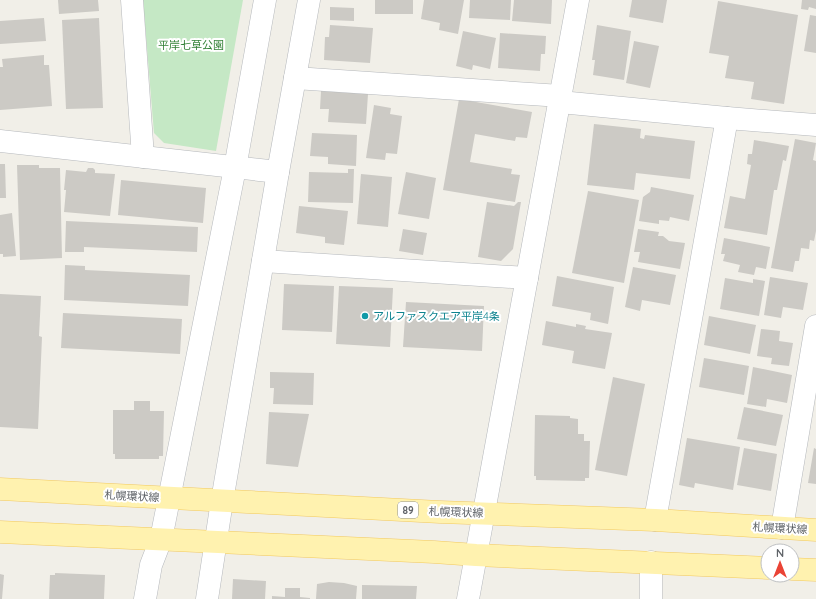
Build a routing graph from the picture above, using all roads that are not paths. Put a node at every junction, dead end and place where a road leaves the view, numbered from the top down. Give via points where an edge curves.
1 (132, 0) edge
2 (264, 0) edge
3 (309, 0) edge
4 (578, 0) edge
5 (295, 78) junction
6 (560, 99) junction
7 (727, 118) junction
8 (816, 125) edge
9 (0, 141) edge
10 (143, 157) junction
11 (235, 168) junction
12 (278, 172) junction
13 (263, 261) junction
14 (527, 278) junction
15 (816, 326) edge
16 (0, 489) edge
17 (169, 498) junction
18 (222, 501) junction
19 (484, 513) junction
20 (655, 520) junction
21 (782, 528) junction
22 (816, 530) edge
23 (0, 532) edge
24 (161, 539) junction
25 (216, 542) junction
26 (476, 555) junction
27 (651, 562) junction
28 (760, 568) edge
29 (800, 569) edge
30 (816, 570) edge
31 (145, 599) edge
32 (207, 599) edge
33 (468, 599) edge
34 (651, 599) edge

1 - 10 street
2 - 11 street
3 - 5 street
4 - 6 street
5 - 6 street
5 - 12 street
6 - 7 street
6 - 14 street
7 - 8 street
7 - 20 street
9 - 10 street
10 - 11 street
11 - 12 street
11 - 17 street
12 - 13 street
13 - 14 street
13 - 18 street
14 - 19 street
15 - 21 street
16 - 17 main road, 札幌環状線 / 89
17 - 18 main road, 札幌環状線 / 89
17 - 24 street
18 - 19 main road, 札幌環状線 / 89
18 - 25 street
19 - 20 main road, 札幌環状線 / 89
19 - 26 street
20 - 21 main road, 札幌環状線 / 89
21 - 22 main road, 札幌環状線 / 89
23 - 24 main road
24 - 25 main road
24 - 31 street via 151,565
25 - 26 main road
25 - 32 street
26 - 27 main road
26 - 33 street
27 - 28 main road
27 - 34 street
29 - 30 main road

